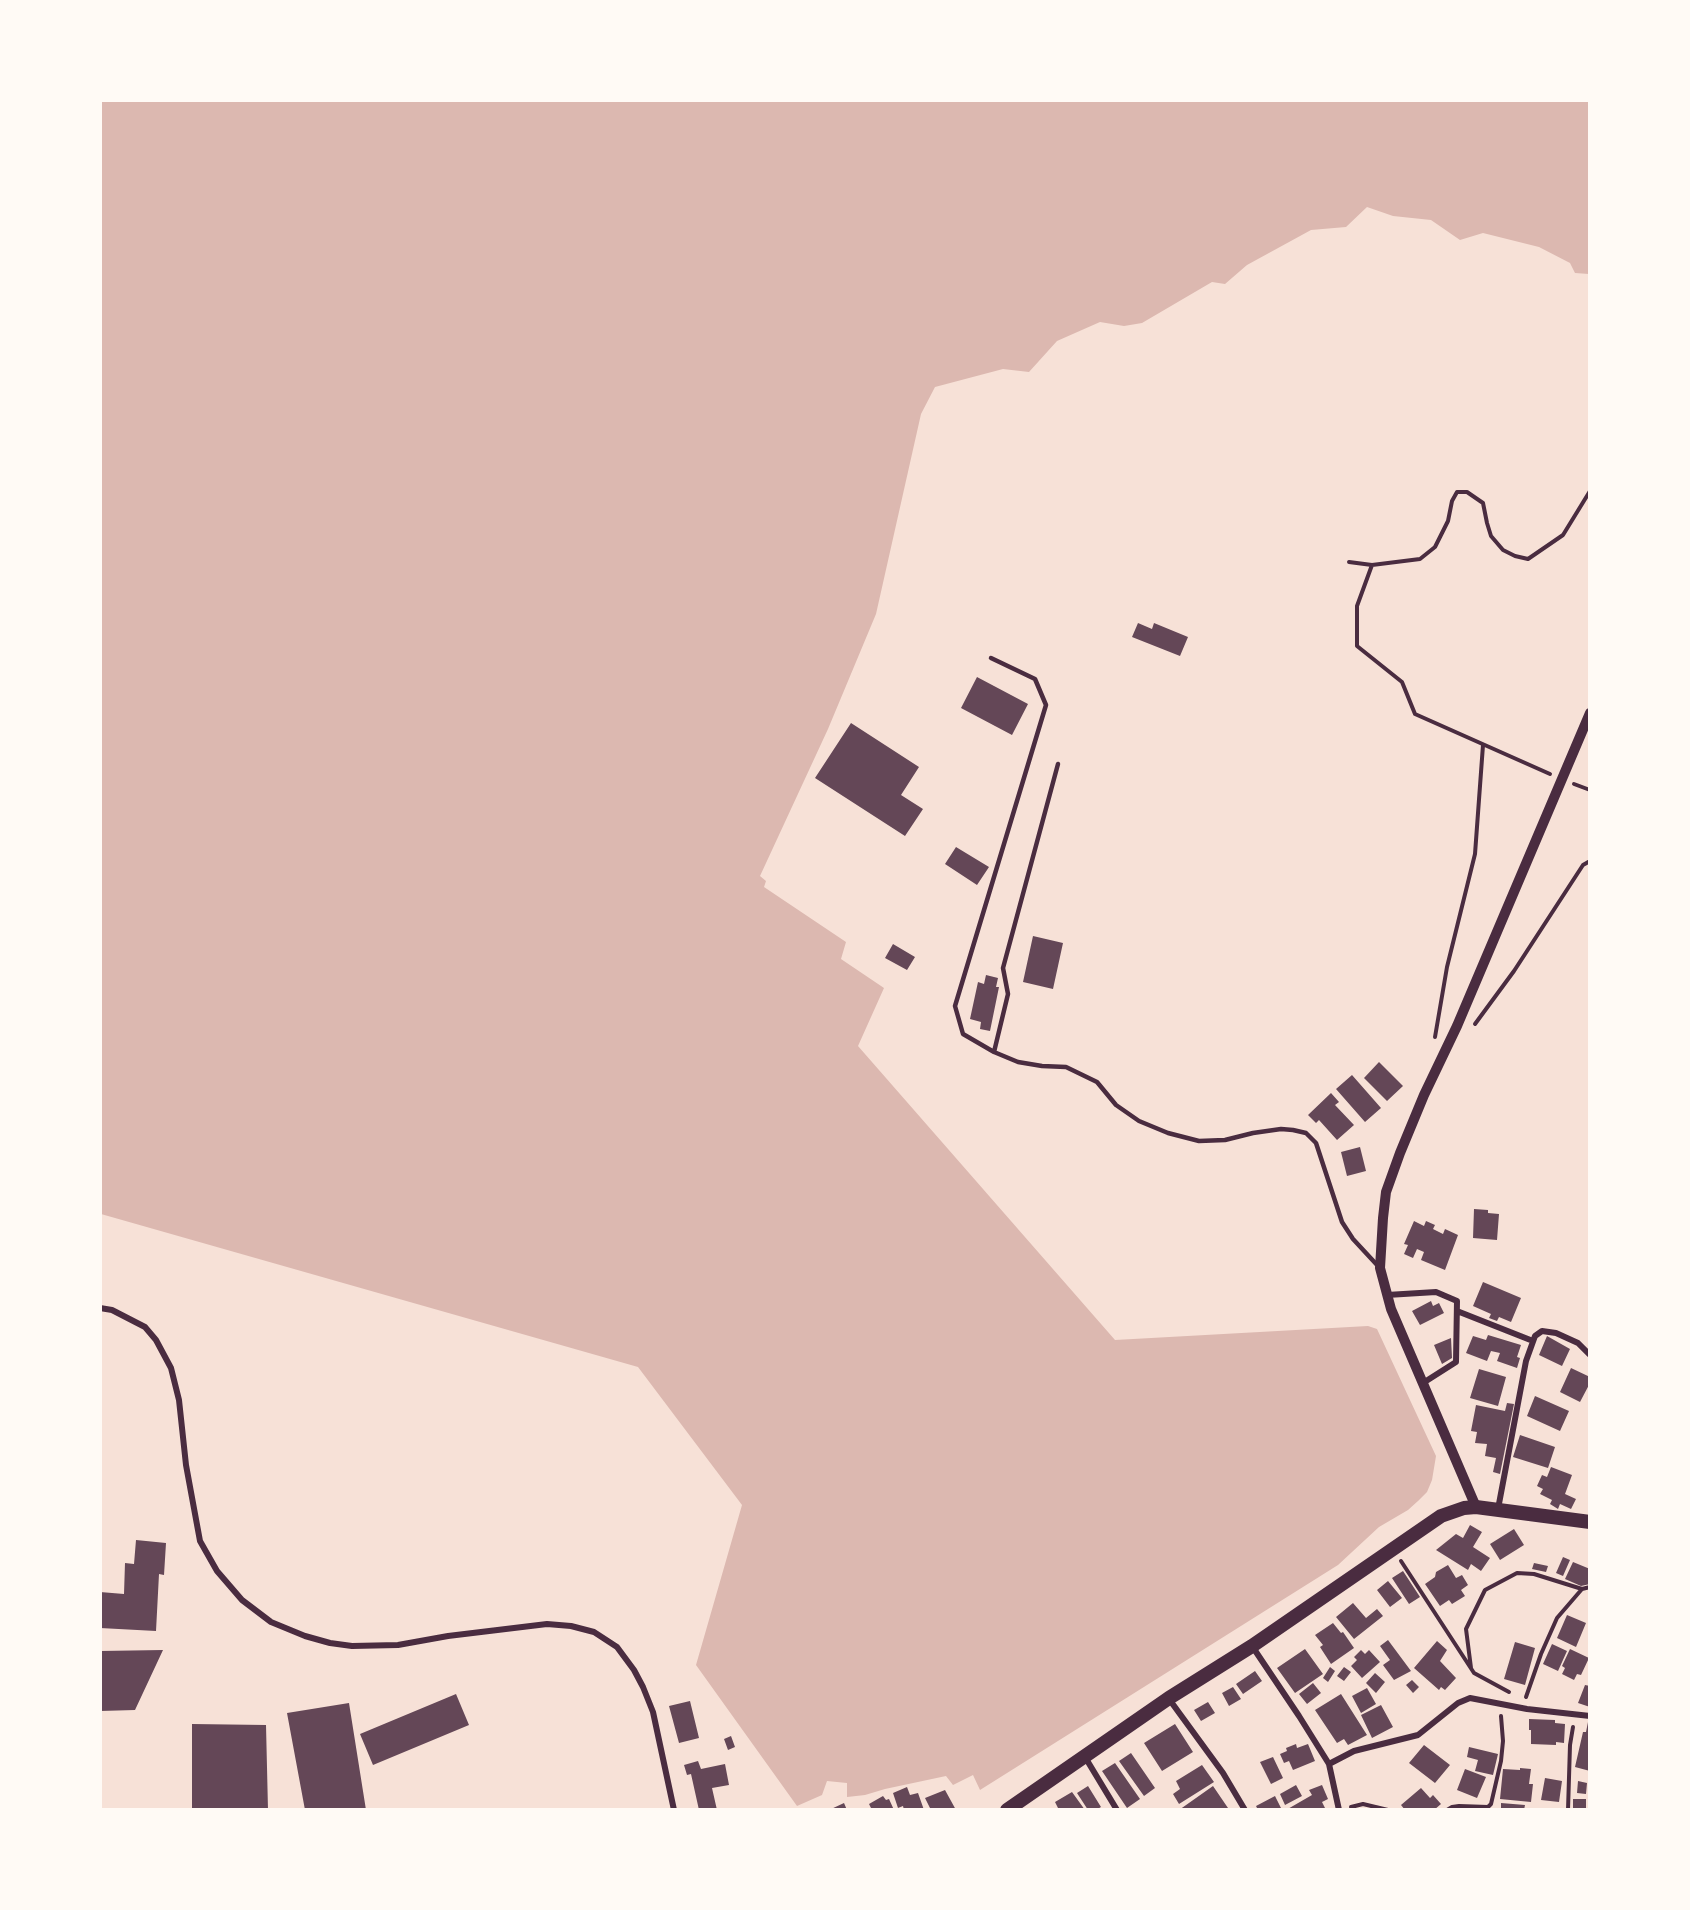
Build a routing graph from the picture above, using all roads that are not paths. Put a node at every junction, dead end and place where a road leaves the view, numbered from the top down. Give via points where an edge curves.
1 (991, 658) dead end
2 (1590, 713) edge
3 (1059, 764) dead end
4 (994, 1052) junction
5 (1380, 1268) junction
6 (1387, 1295) junction
7 (100, 1308) edge
8 (1457, 1311) junction
9 (1533, 1341) junction
10 (1590, 1355) edge
11 (1423, 1383) junction
12 (1476, 1507) junction
13 (1498, 1509) junction
14 (1590, 1522) edge
15 (1252, 1646) junction
16 (1169, 1698) junction
17 (1590, 1716) edge
18 (1085, 1756) junction
19 (1329, 1764) junction
20 (674, 1809) edge
21 (1008, 1809) edge
22 (1117, 1809) edge
23 (1245, 1809) edge
24 (1339, 1809) edge

1 - 4 lane via 1035,679 1046,705 955,1006 963,1034
2 - 5 street via 1393,1169 1386,1192
3 - 4 lane via 1003,968 1008,994
4 - 5 lane via 1018,1062 1066,1067 1097,1082 1116,1105 1140,1121 1178,1136 1198,1141 1281,1129 1306,1133 1316,1143 1342,1222
5 - 6 street
6 - 8 street via 1436,1292 1457,1301
6 - 11 street
7 - 20 street via 145,1327 171,1368 200,1541 217,1571 242,1600 271,1622 330,1644 398,1645 547,1624 594,1632 617,1647 643,1687 653,1712
8 - 9 street
8 - 11 street via 1456,1362
9 - 10 street via 1542,1331 1556,1333 1578,1343
9 - 13 street
11 - 12 street
12 - 13 main road
12 - 15 main road via 1441,1516
13 - 14 main road
15 - 16 main road
15 - 19 street
16 - 18 main road
16 - 23 street
17 - 19 street via 1470,1698 1418,1736 1354,1751
18 - 21 main road
18 - 22 street
19 - 24 street

